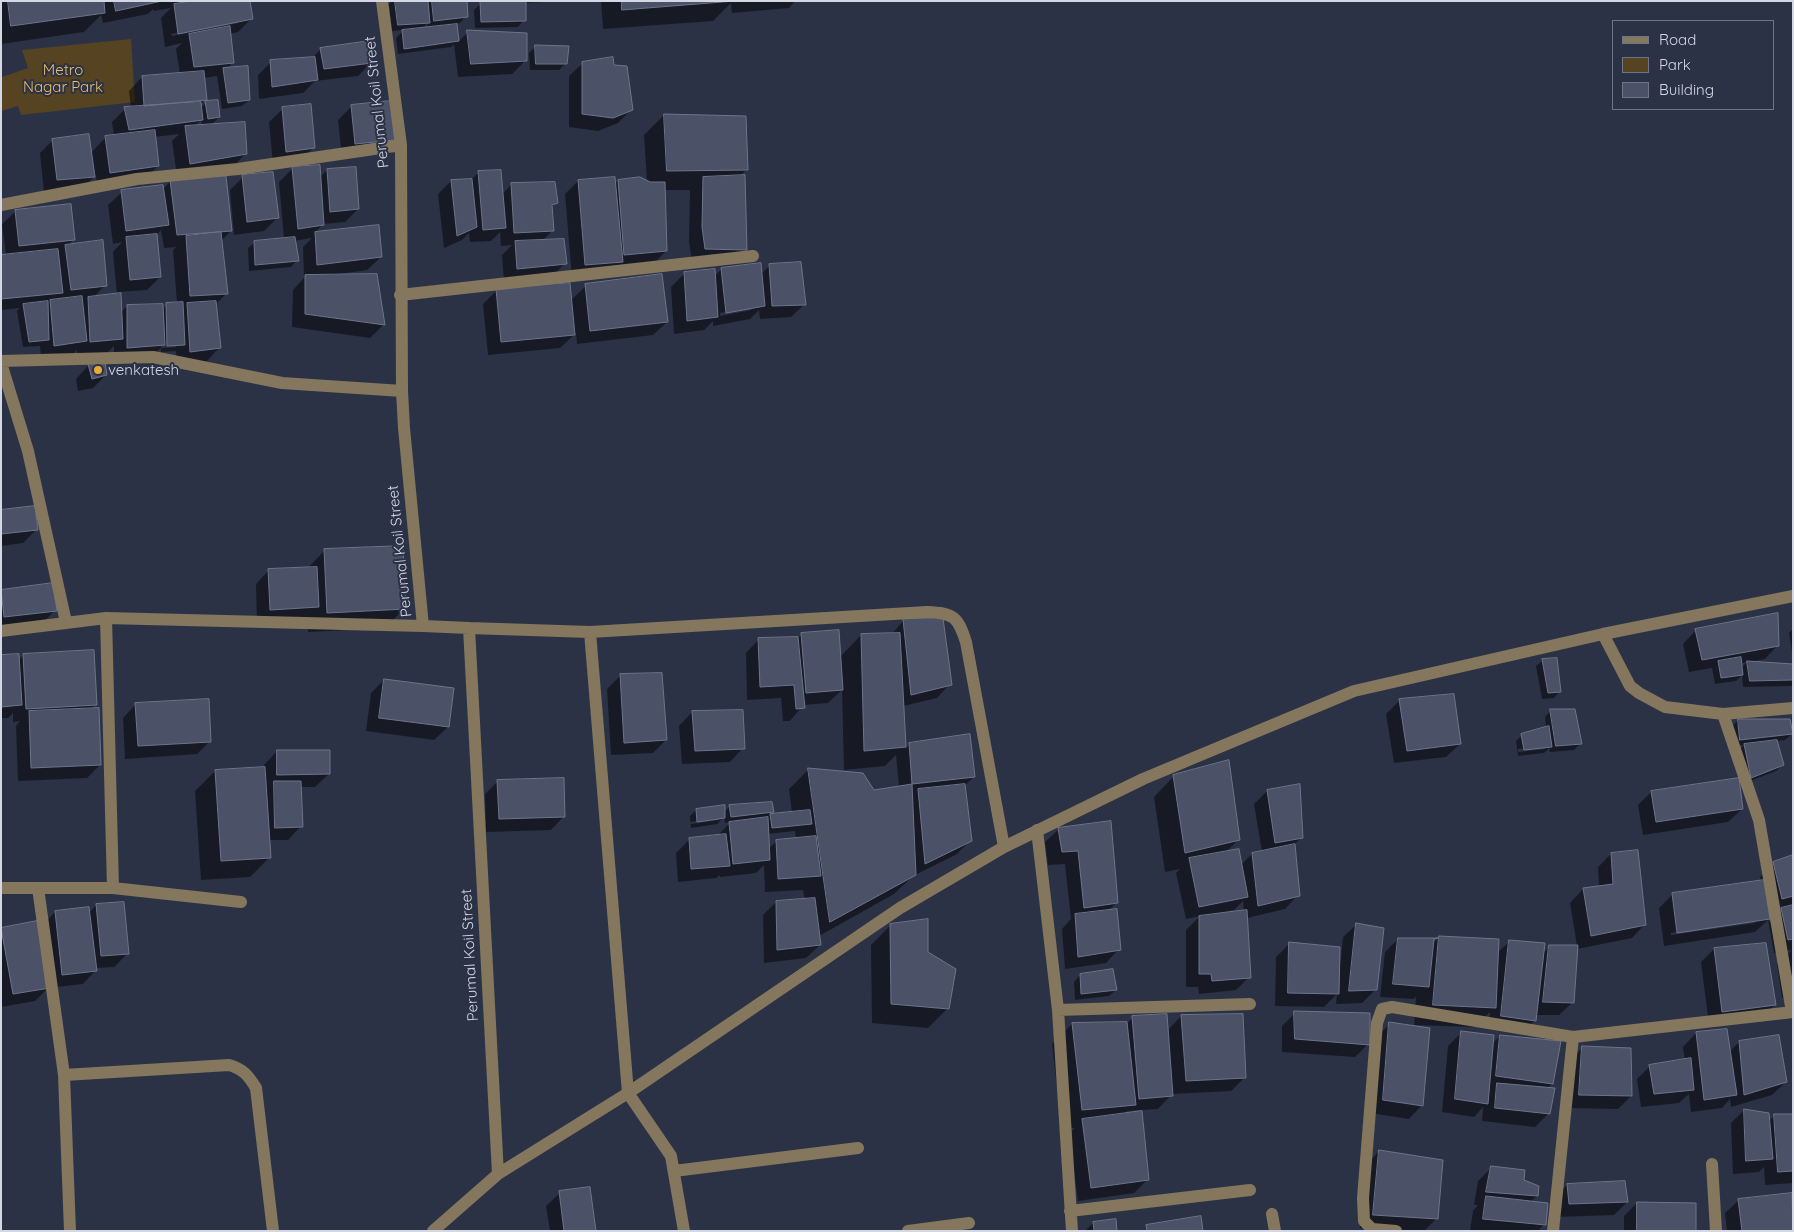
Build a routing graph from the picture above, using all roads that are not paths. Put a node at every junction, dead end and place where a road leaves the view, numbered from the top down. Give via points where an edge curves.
1 (382, 1) edge
2 (401, 145) junction
3 (1, 205) edge
4 (753, 256) dead end
5 (400, 294) junction
6 (1, 362) edge
7 (402, 391) junction
8 (1793, 596) edge
9 (106, 618) junction
10 (66, 622) junction
11 (423, 626) junction
12 (469, 628) junction
13 (1, 631) edge
14 (590, 632) junction
15 (1603, 634) junction
16 (1793, 708) edge
17 (1723, 714) junction
18 (1036, 830) junction
19 (1004, 847) junction
20 (1, 888) edge
21 (38, 888) junction
22 (114, 888) junction
23 (241, 902) dead end
24 (1250, 1004) dead end
25 (1058, 1010) junction
26 (1792, 1012) edge
27 (1573, 1037) junction
28 (64, 1075) junction
29 (628, 1093) junction
30 (858, 1148) dead end
31 (1712, 1164) dead end
32 (674, 1171) junction
33 (498, 1174) junction
34 (1250, 1190) dead end
35 (1070, 1211) junction
36 (1272, 1214) dead end
37 (969, 1223) dead end
38 (70, 1231) edge
39 (273, 1231) edge
40 (433, 1231) edge
41 (684, 1231) edge
42 (908, 1231) edge
43 (1072, 1231) edge
44 (1275, 1231) edge
45 (1396, 1231) edge
46 (1553, 1231) edge
47 (1716, 1231) edge

1 - 2 street, Perumal Koil Street
2 - 3 street via 137,179
2 - 5 street, Perumal Koil Street
4 - 5 street
5 - 7 street, Perumal Koil Street
6 - 7 street via 153,357 282,383
6 - 10 street via 28,451
7 - 11 street, Perumal Koil Street
8 - 15 street
9 - 10 street
9 - 11 street
9 - 22 street
10 - 13 street
11 - 12 street, Perumal Koil Street
12 - 14 street
12 - 33 street, Perumal Koil Street
14 - 19 street via 945,613 961,626 966,642
14 - 29 street
15 - 17 street via 1630,686 1639,693 1665,706
15 - 18 street via 1354,691 1143,778
16 - 17 street
17 - 26 street via 1759,820
18 - 19 street
18 - 25 street
19 - 29 street via 900,908
20 - 21 street
21 - 22 street
21 - 28 street
22 - 23 street
24 - 25 street
25 - 35 street
26 - 27 street
27 - 45 street via 1392,1007 1382,1009 1377,1023 1362,1198 1364,1220 1372,1229
27 - 46 street
28 - 38 street
28 - 39 street via 229,1065 246,1073 256,1088
29 - 32 street via 671,1156
29 - 33 street
30 - 32 street
31 - 47 street
32 - 41 street
33 - 40 street
34 - 35 street
35 - 43 street
36 - 44 street
37 - 42 street

